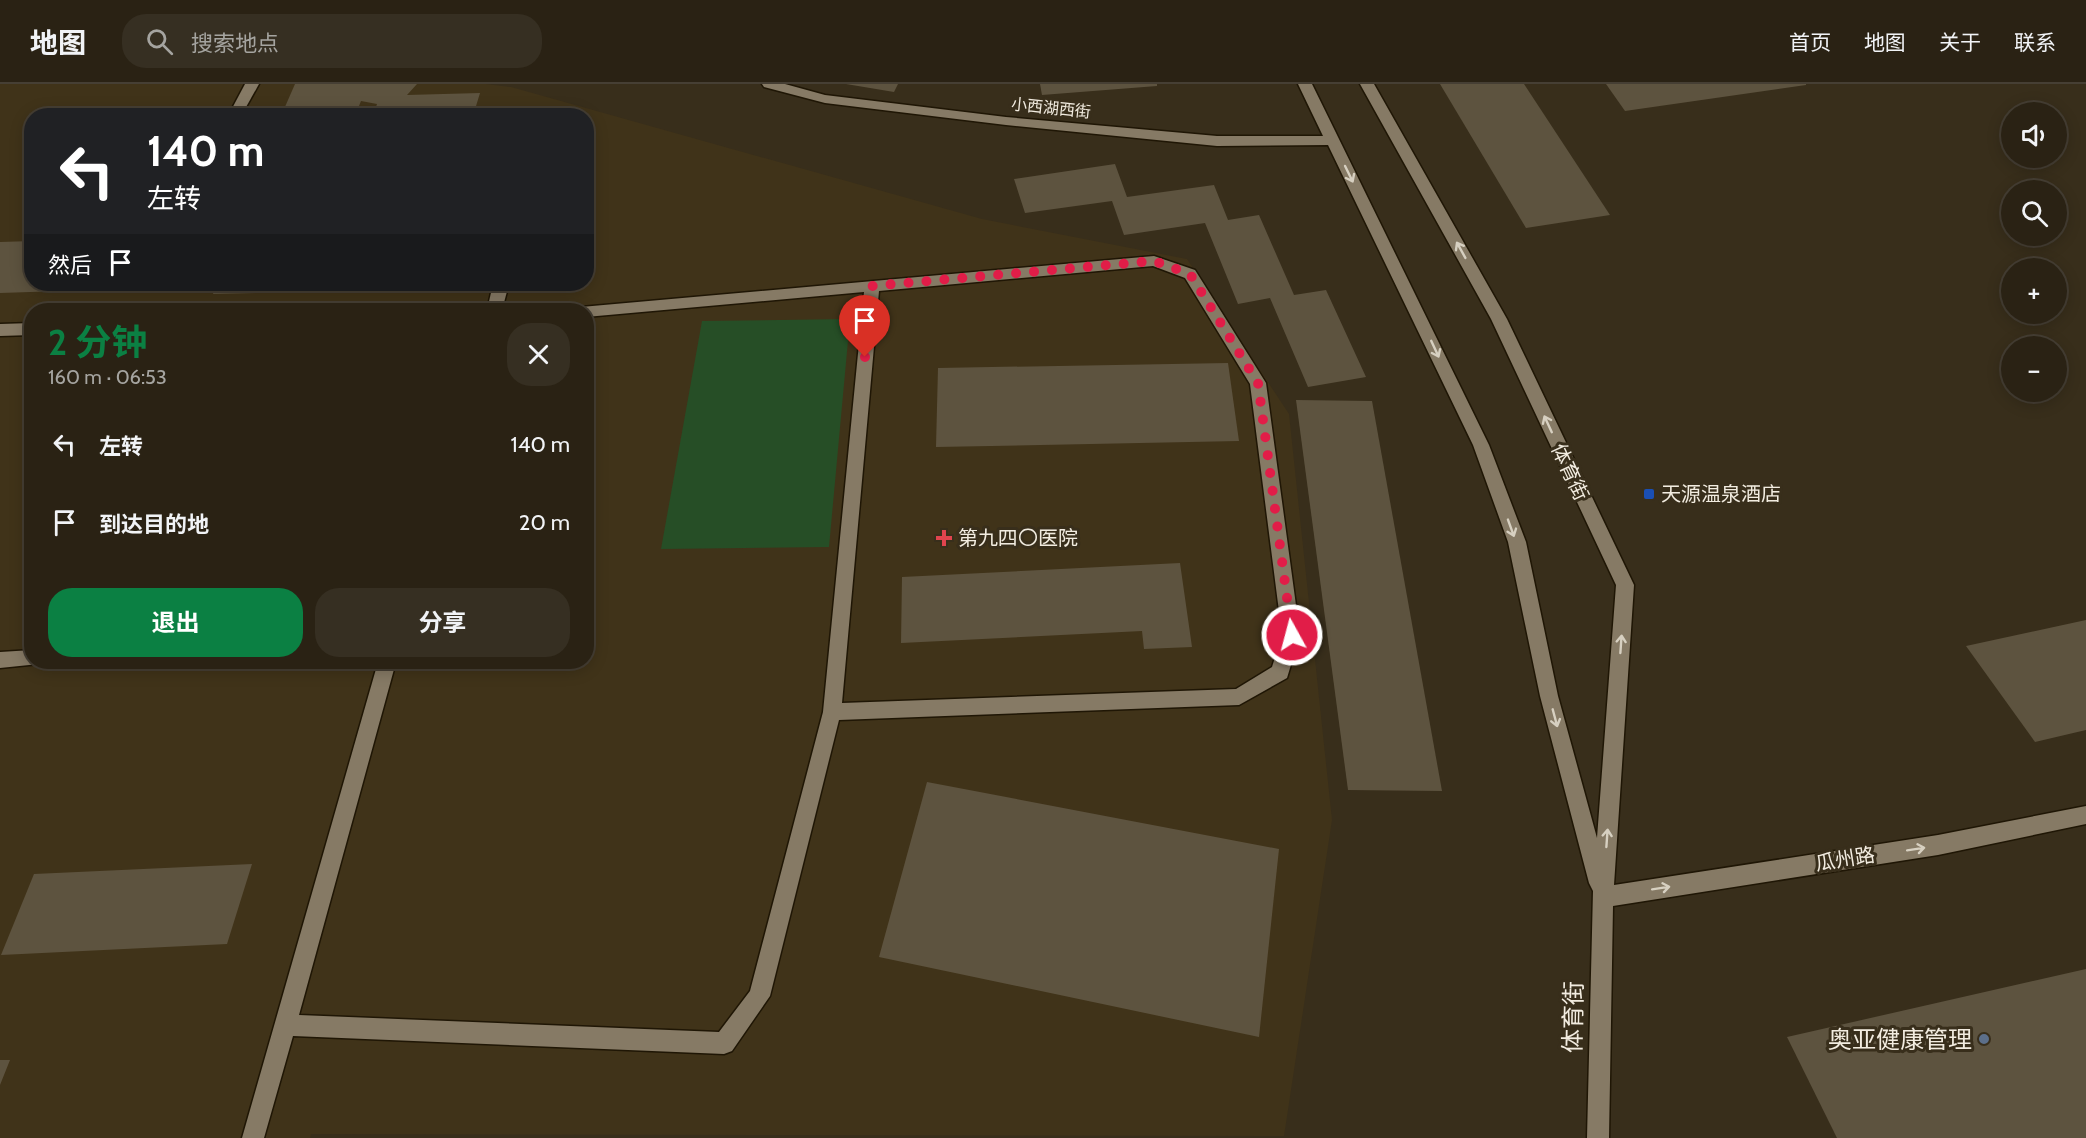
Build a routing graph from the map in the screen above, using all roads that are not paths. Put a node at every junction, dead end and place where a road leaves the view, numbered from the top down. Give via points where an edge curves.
1 (252, 84) edge
2 (769, 84) edge
3 (1305, 84) edge
4 (1367, 84) edge
5 (238, 108) edge
6 (1332, 140) junction
7 (872, 286) junction
8 (594, 310) edge
9 (24, 329) edge
10 (0, 330) edge
11 (24, 658) edge
12 (0, 660) edge
13 (385, 669) edge
14 (832, 712) junction
15 (2086, 815) edge
16 (1603, 897) junction
17 (286, 1025) junction
18 (253, 1138) edge
19 (1598, 1138) edge

1 - 5 street
2 - 6 street, 小西湖西街 via 825,99 1006,121 1217,141
3 - 6 street, 体育街
16 -> 4 street, 体育街 via 1625,585 1499,319
6 -> 16 street, 体育街 via 1481,445 1516,542 1549,696
7 - 8 street
7 - 14 street
7 - 14 street via 1154,261 1190,274 1258,383 1292,635 1280,672 1239,697
9 - 10 street
11 - 12 street
13 - 17 street
14 - 17 street via 759,996 724,1043
16 -> 15 street, 瓜州路 via 1938,845
16 - 19 street, 体育街
17 - 18 street

